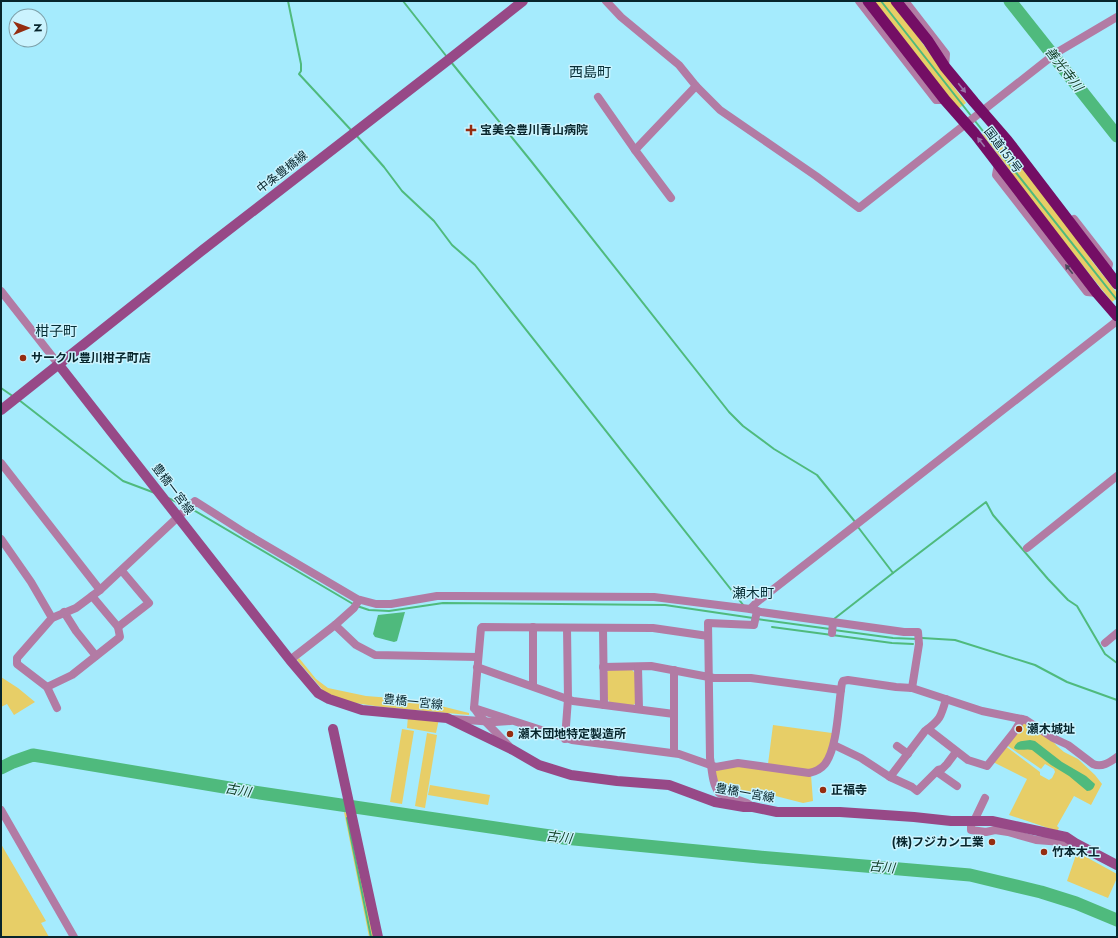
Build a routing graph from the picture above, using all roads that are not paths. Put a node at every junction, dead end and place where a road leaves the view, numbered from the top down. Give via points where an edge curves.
1 (523, 1) edge
2 (606, 1) edge
3 (859, 1) edge
4 (868, 1) edge
5 (896, 1) edge
6 (905, 1) edge
7 (1117, 17) edge
8 (945, 67) junction
9 (696, 86) junction
10 (598, 97) dead end
11 (945, 100) junction
12 (982, 112) junction
13 (966, 124) junction
14 (635, 150) junction
15 (671, 198) dead end
16 (1117, 284) edge
17 (1, 291) edge
18 (1117, 316) edge
19 (1117, 321) edge
20 (59, 365) junction
21 (1, 410) edge
22 (1, 463) edge
23 (1117, 476) edge
24 (181, 514) junction
25 (1, 539) edge
26 (1027, 548) dead end
27 (122, 570) junction
28 (100, 590) junction
29 (92, 596) junction
30 (357, 603) junction
31 (64, 612) junction
32 (752, 612) junction
33 (52, 618) junction
34 (334, 625) junction
35 (118, 627) junction
36 (533, 627) junction
37 (567, 628) junction
38 (603, 628) junction
39 (1117, 633) edge
40 (708, 636) junction
41 (1105, 643) dead end
42 (96, 656) junction
43 (478, 657) junction
44 (290, 660) junction
45 (638, 666) junction
46 (477, 667) junction
47 (604, 667) junction
48 (674, 670) junction
49 (709, 677) junction
50 (533, 686) junction
51 (47, 687) junction
52 (912, 688) junction
53 (841, 690) junction
54 (568, 699) junction
55 (946, 699) junction
56 (604, 705) junction
57 (57, 708) dead end
58 (474, 708) junction
59 (639, 709) junction
60 (674, 714) junction
61 (447, 718) junction
62 (1022, 719) junction
63 (486, 721) junction
64 (516, 721) junction
65 (333, 729) dead end
66 (928, 729) junction
67 (565, 738) junction
68 (834, 744) junction
69 (897, 746) dead end
70 (513, 750) junction
71 (956, 752) junction
72 (674, 754) junction
73 (908, 754) junction
74 (1117, 758) edge
75 (711, 765) junction
76 (937, 772) junction
77 (890, 777) junction
78 (957, 786) dead end
79 (985, 798) dead end
80 (753, 806) junction
81 (1, 810) edge
82 (974, 821) junction
83 (1117, 865) edge
84 (74, 937) edge
85 (378, 937) edge

1 - 20 main road, 中条豊橋線
2 - 9 street via 621,17 679,65
3 - 11 street via 936,100
4 - 11 highway, 国道151号
5 - 8 highway, 国道151号
6 - 8 street via 946,54
7 - 12 street via 1054,56
8 -> 12 highway, 国道151号
9 - 13 street via 720,110 859,208
9 - 14 street
10 - 14 street
11 - 13 highway, 国道151号
12 - 13 street
12 - 16 highway, 国道151号 via 1007,140
18 -> 13 highway, 国道151号
14 - 15 street
17 - 20 street
19 - 32 street via 756,602
20 - 21 main road
20 - 24 main road, 豊橋一宮線 via 160,495
22 - 28 street
23 - 26 street
24 - 27 street
24 - 30 street via 195,501
24 - 44 main road, 豊橋一宮線
25 - 33 street
27 - 28 street
27 - 35 street via 149,603
28 - 29 street
29 - 31 street via 76,608
29 - 35 street
30 - 32 street via 363,600 369,603 391,604 437,596 654,597
30 - 34 street
31 - 33 street
31 - 42 street
32 - 40 street via 755,624 753,626 708,619
32 - 52 street via 833,626 918,632 919,644
33 - 51 street via 17,658 17,664
34 - 43 street via 356,645 375,655
34 - 44 street
35 - 42 street via 120,637
36 - 37 street
36 - 43 street via 482,627
36 - 50 street
37 - 38 street
37 - 54 street
38 - 40 street via 653,628
38 - 47 street
39 - 41 street
40 - 49 street
42 - 51 street via 72,675
43 - 46 street
44 - 61 main road, 豊橋一宮線 via 318,693 329,700 362,710
45 - 47 street
45 - 48 street
45 - 59 street
46 - 50 street
46 - 58 street
47 - 56 street
48 - 49 street
48 - 60 street
49 - 53 street via 751,678
49 - 75 street
50 - 54 street
51 - 57 street
52 - 53 street via 848,680 843,681
52 - 55 street
53 - 68 street
54 - 56 street
54 - 67 street
55 - 62 street via 982,711
55 - 66 street via 941,717
56 - 59 street
58 - 63 street
58 - 64 street
59 - 60 street
60 - 72 street
61 - 63 street
61 - 70 main road, 豊橋一宮線
62 - 71 street via 987,766 968,760
62 - 74 street via 1068,745 1093,764 1101,766
63 - 64 street
63 - 70 street
64 - 67 street
65 - 85 main road
66 - 71 street
66 - 73 street
67 - 72 street
68 - 75 street via 824,765 809,773 738,763 716,767
68 - 77 street
69 - 73 street
70 - 80 main road, 豊橋一宮線 via 539,765 571,774 669,785 715,802
71 - 76 street
72 - 75 street
73 - 77 street
75 - 80 street via 719,793
76 - 77 street via 917,791
76 - 78 street
79 - 82 street
80 - 82 main road, 豊橋一宮線 via 777,812 840,812
81 - 84 street
82 - 83 main road, 豊橋一宮線 via 997,822 1061,835

